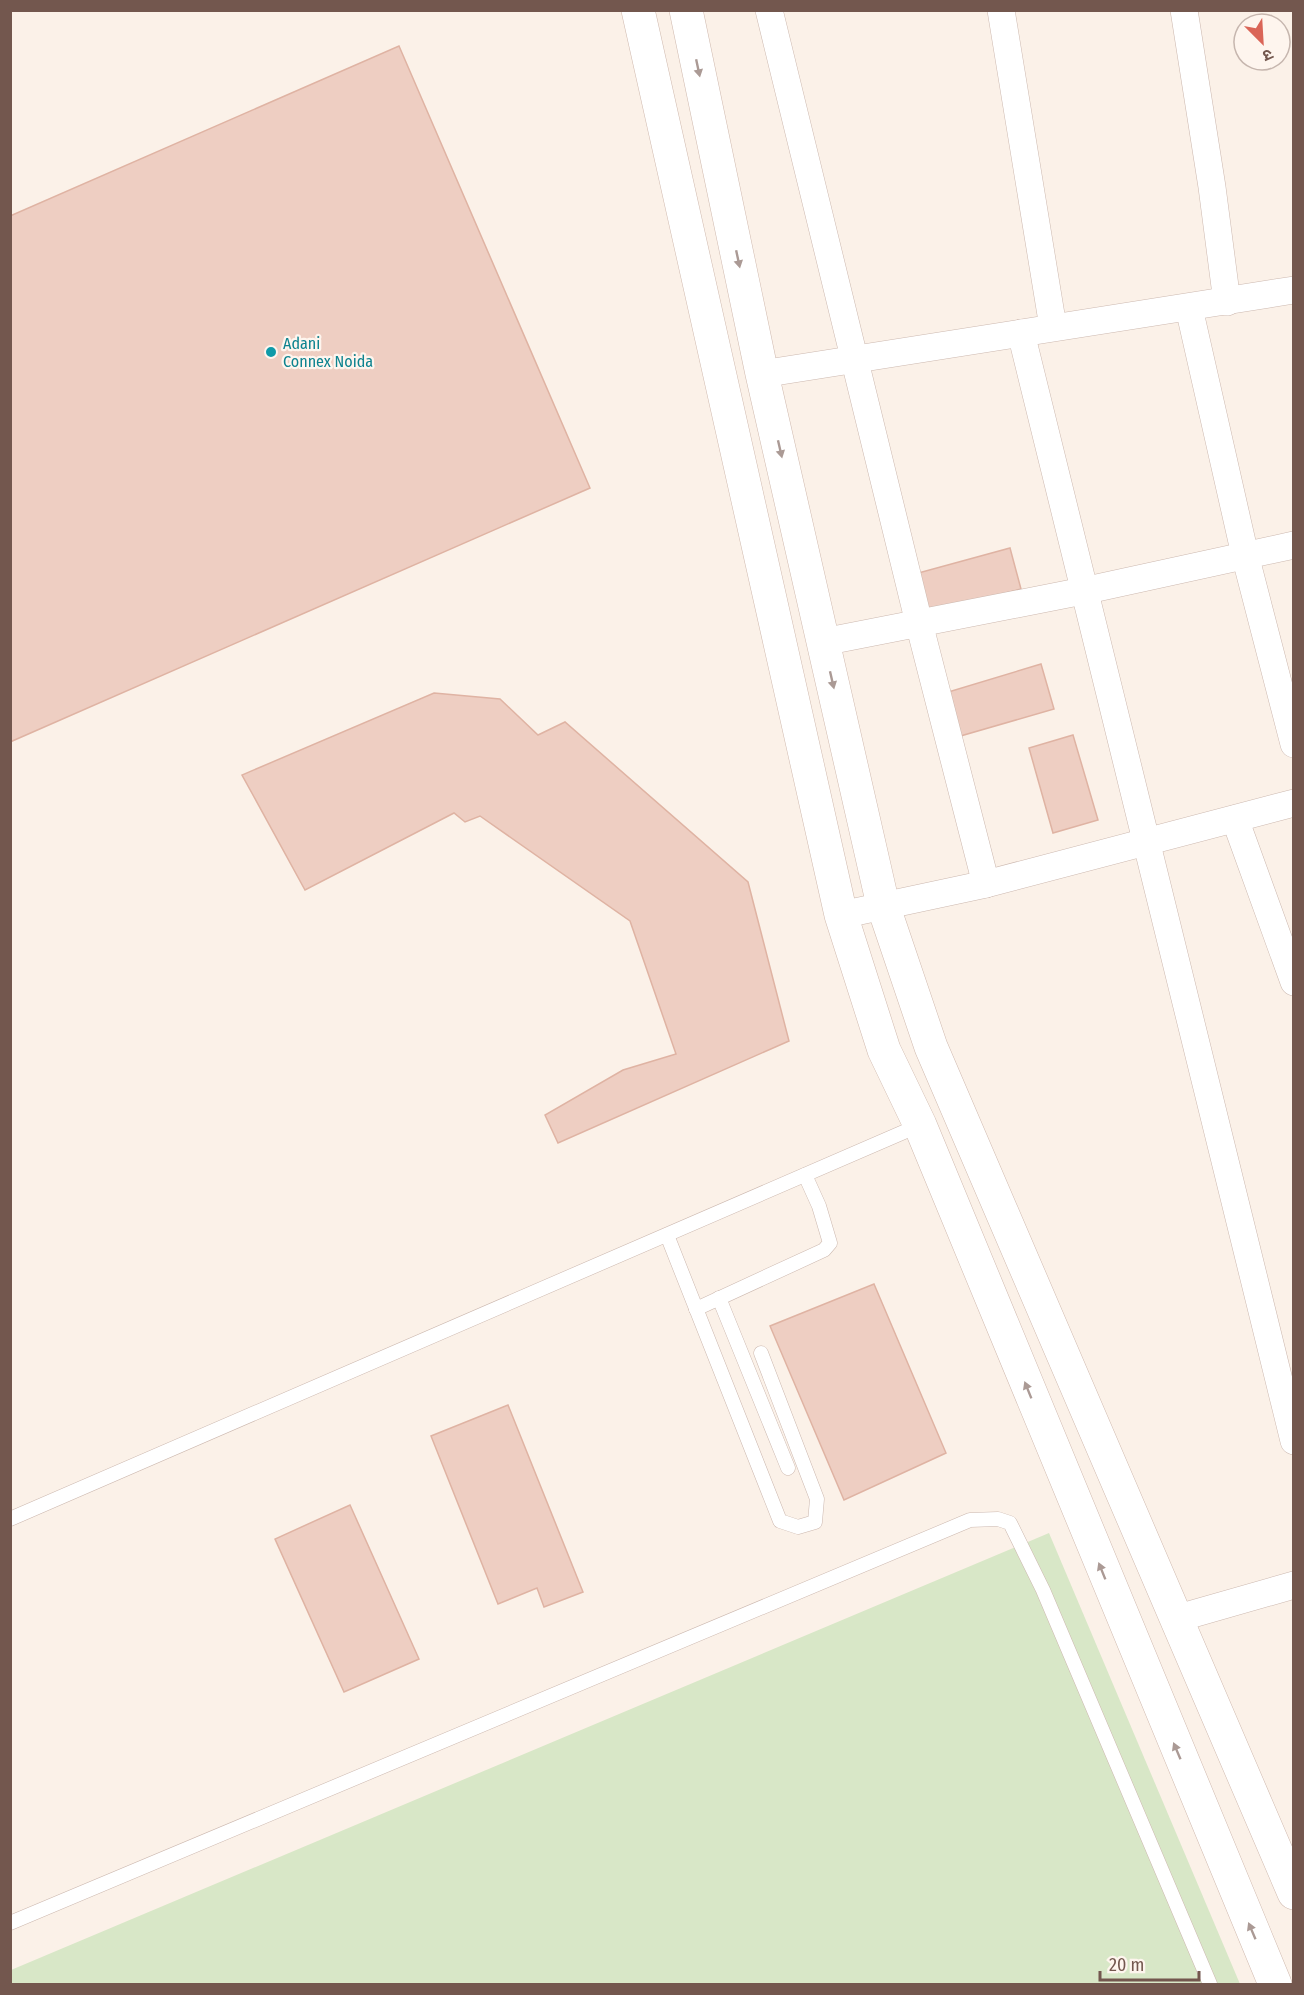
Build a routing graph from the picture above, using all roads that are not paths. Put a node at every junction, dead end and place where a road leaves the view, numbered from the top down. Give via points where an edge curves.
1 (638, 10) edge
2 (686, 10) edge
3 (769, 10) edge
4 (1001, 10) edge
5 (1184, 10) edge
6 (1293, 290) edge
7 (1227, 302) junction
8 (1189, 308) junction
9 (1053, 327) junction
10 (1021, 333) junction
11 (855, 360) junction
12 (762, 374) junction
13 (1293, 545) edge
14 (1245, 555) junction
15 (1083, 591) junction
16 (919, 623) junction
17 (823, 642) junction
18 (1293, 744) edge
19 (1293, 803) edge
20 (1234, 819) junction
21 (1145, 842) junction
22 (986, 884) junction
23 (883, 905) junction
24 (841, 915) junction
25 (1293, 982) edge
26 (920, 1125) junction
27 (805, 1175) junction
28 (667, 1235) junction
29 (719, 1298) junction
30 (696, 1309) junction
31 (761, 1353) dead end
32 (1293, 1441) edge
33 (788, 1468) dead end
34 (10, 1519) edge
35 (1293, 1585) edge
36 (1175, 1619) junction
37 (1293, 1893) edge
38 (10, 1923) edge
39 (1210, 1984) edge
40 (1275, 1984) edge

1 - 24 street
2 -> 12 street
3 - 11 street
4 - 9 street
5 - 7 street
6 - 7 street
7 - 8 street
8 - 9 street
8 - 14 street
9 - 10 street
10 - 11 street
10 - 15 street
11 - 12 street
11 - 16 street
12 -> 17 street
13 - 14 street
14 - 15 street
14 - 18 street
15 - 16 street
15 - 21 street
16 - 17 street
16 - 22 street
17 -> 23 street
19 - 20 street
20 - 21 street
20 - 25 street
21 - 22 street
21 - 32 street
22 - 23 street
23 - 24 street
23 - 36 street via 932,1047
24 - 26 street via 884,1050
26 - 27 lane
40 -> 26 street
27 - 28 lane
27 - 29 lane via 823,1215 830,1243 824,1250
28 - 30 lane
28 - 34 lane
29 - 30 lane
29 - 33 lane
30 - 31 lane via 780,1521 798,1527 815,1522 817,1499
35 - 36 street
36 - 37 street
38 - 39 lane via 970,1520 998,1519 1010,1523 1043,1590

